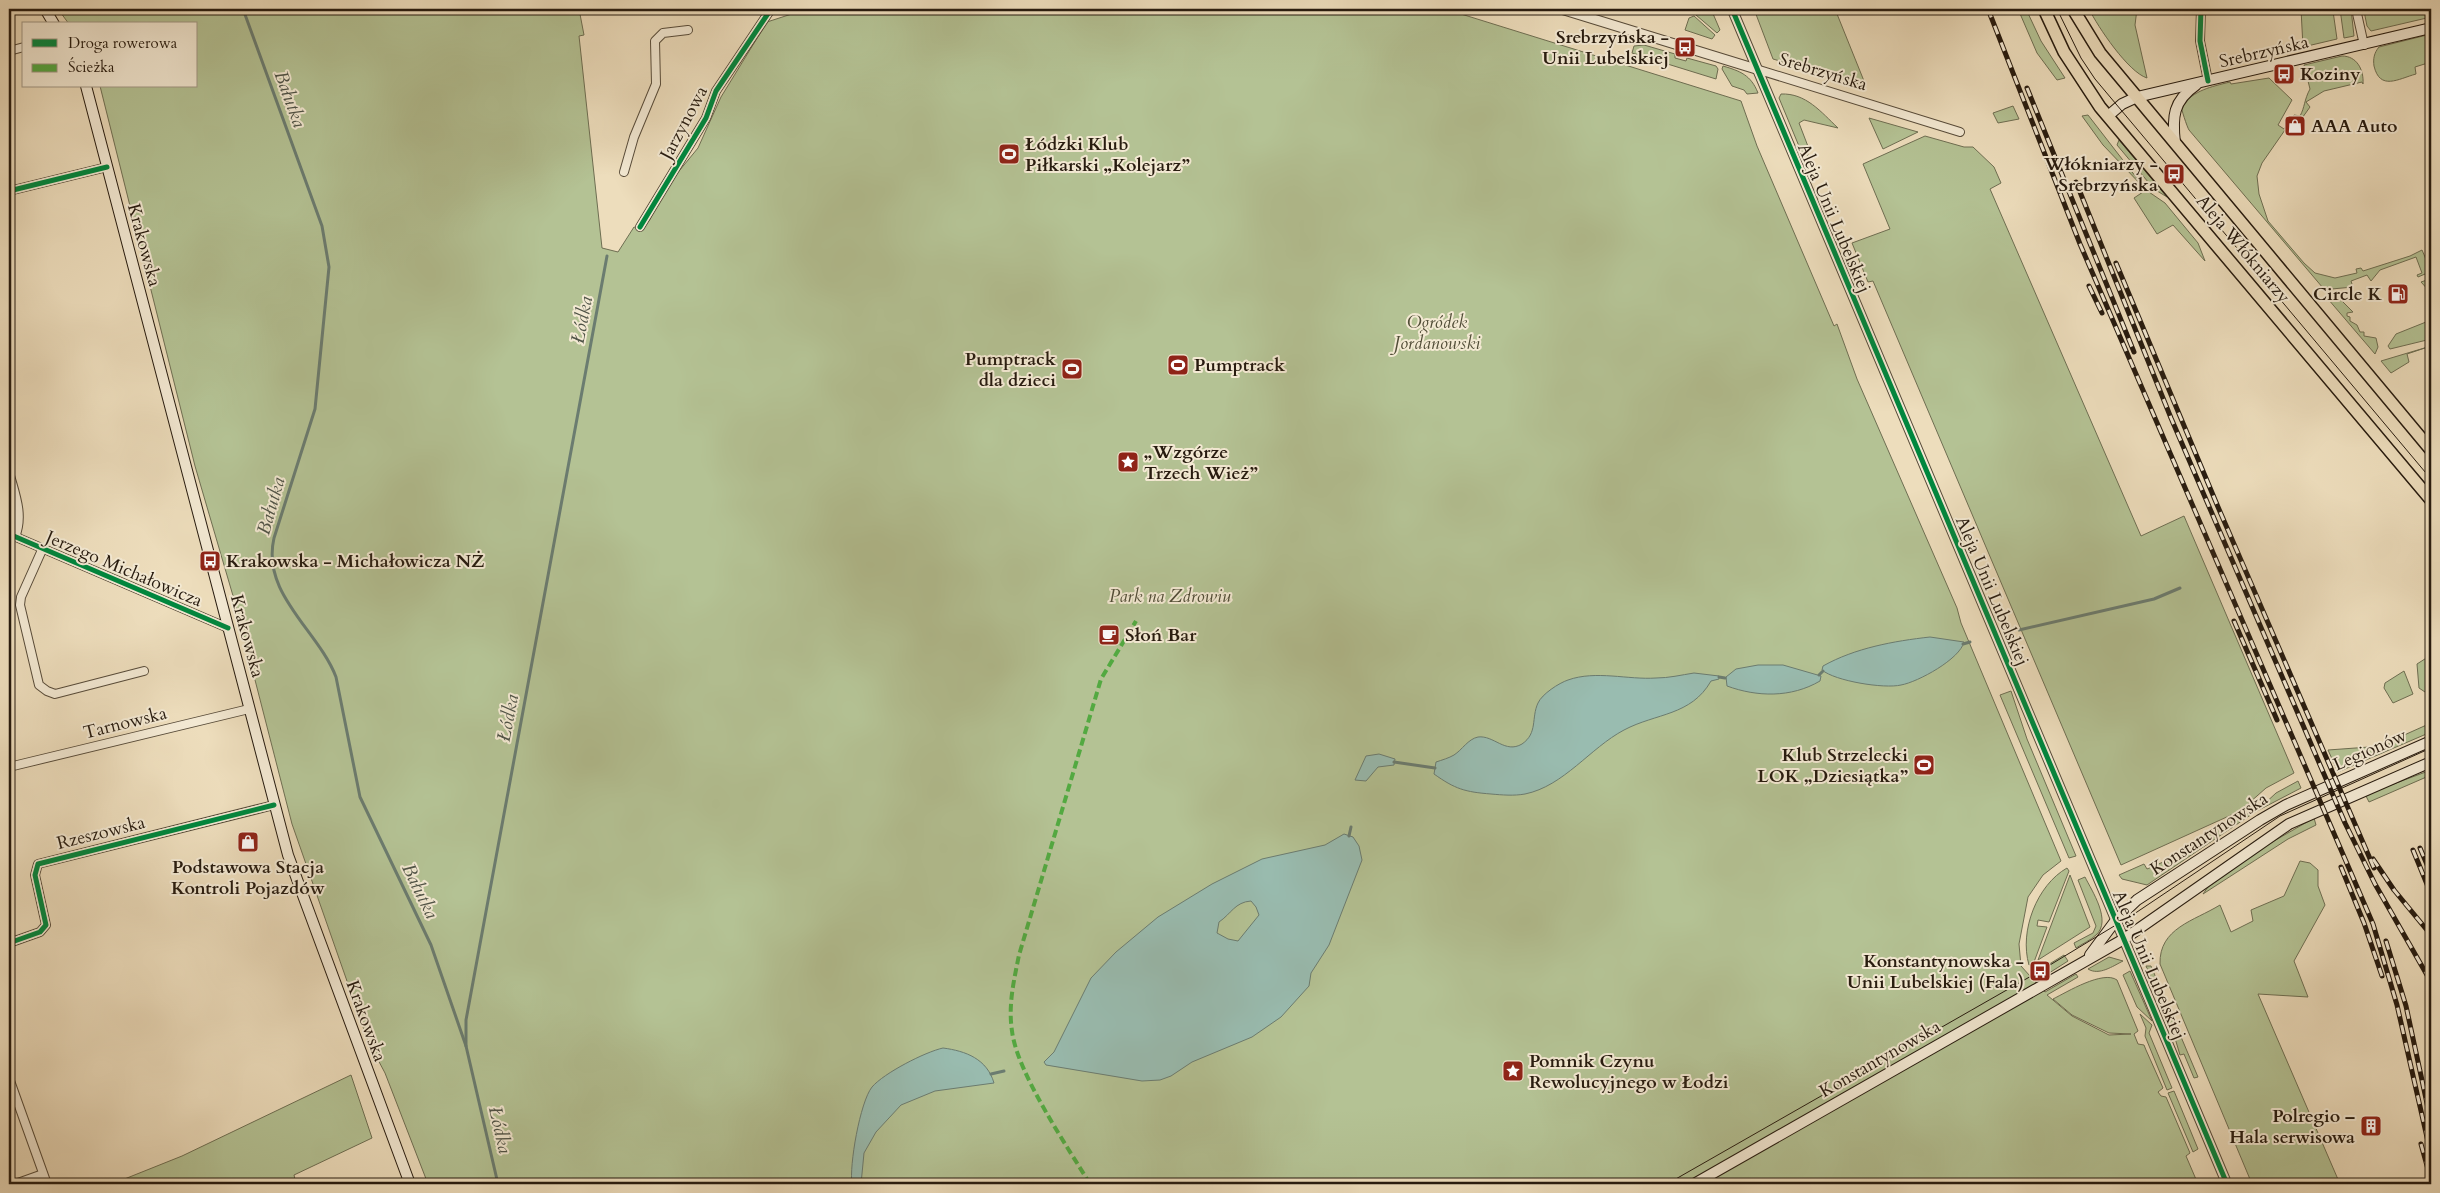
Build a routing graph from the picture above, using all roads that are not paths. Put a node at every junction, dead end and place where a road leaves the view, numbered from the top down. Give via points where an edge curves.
1 (45, 9) edge
2 (771, 9) edge
3 (1561, 9) edge
4 (1732, 9) edge
5 (2044, 9) edge
6 (2073, 9) edge
7 (2201, 9) edge
8 (2356, 9) edge
9 (53, 22) edge
10 (2431, 28) edge
11 (688, 30) dead end
12 (2364, 45) junction
13 (22, 48) edge
14 (9, 51) edge
15 (1756, 69) junction
16 (2208, 82) junction
17 (2197, 84) junction
18 (87, 88) edge
19 (2137, 98) junction
20 (2108, 116) junction
21 (1960, 132) dead end
22 (2176, 143) junction
23 (107, 167) junction
24 (624, 172) dead end
25 (9, 191) edge
26 (640, 226) dead end
27 (2431, 450) edge
28 (9, 472) edge
29 (2431, 500) edge
30 (12, 536) edge
31 (42, 550) junction
32 (228, 628) junction
33 (144, 671) dead end
34 (249, 709) junction
35 (2431, 741) edge
36 (2431, 762) edge
37 (9, 767) edge
38 (2323, 789) joint
39 (2330, 804) joint
40 (274, 805) junction
41 (2116, 920) junction
42 (2124, 939) junction
43 (9, 943) edge
44 (2082, 963) junction
45 (9, 1078) edge
46 (43, 1174) junction
47 (15, 1184) edge
48 (47, 1184) edge
49 (410, 1184) edge
50 (1694, 1184) edge
51 (2227, 1184) edge

1 - 9 main road
2 - 26 street, Jarzynowa via 716,91 706,118
3 - 15 street, Srebrzyńska
4 - 15 street, Aleja Unii Lubelskiej
5 - 20 main road, Aleja Włókniarzy via 2064,52
6 - 19 main road, Aleja Włókniarzy via 2094,45
7 - 16 street via 2200,41
8 - 12 street
10 - 12 main road, Srebrzyńska
11 - 24 street via 663,32 655,41 656,84 634,137
12 - 16 main road, Srebrzyńska
13 - 14 street
15 - 21 street, Srebrzyńska
15 - 41 street, Aleja Unii Lubelskiej
16 - 17 main road, Srebrzyńska
17 - 19 main road, Srebrzyńska
17 - 22 main road via 2184,94 2175,109
18 - 23 main road, Krakowska
19 - 20 main road, Srebrzyńska via 2122,104
19 - 22 main road, Aleja Włókniarzy
20 - 29 main road, Aleja Włókniarzy
22 - 27 main road, Aleja Włókniarzy
23 - 25 street
23 - 32 main road, Krakowska
28 - 30 street via 20,512 20,522
30 - 31 street, Jerzego Michałowicza
31 - 32 street, Jerzego Michałowicza
31 - 33 street via 20,605 39,685 55,694
32 - 34 main road, Krakowska
34 - 37 street, Tarnowska
34 - 40 main road, Krakowska
35 - 38 main road, Legionów
36 - 39 main road, Legionów
38 - 41 main road, Konstantynowska via 2260,820 2146,894
39 - 42 main road, Konstantynowska via 2275,833
40 - 43 street, Rzeszowska via 38,864 34,875 46,924 40,932
40 - 49 main road, Krakowska via 312,923
41 - 42 street, Aleja Unii Lubelskiej
41 - 44 main road, Konstantynowska
42 - 44 main road, Konstantynowska
42 - 51 street, Aleja Unii Lubelskiej
44 - 50 main road, Konstantynowska
45 - 46 street
46 - 47 street
46 - 48 street

